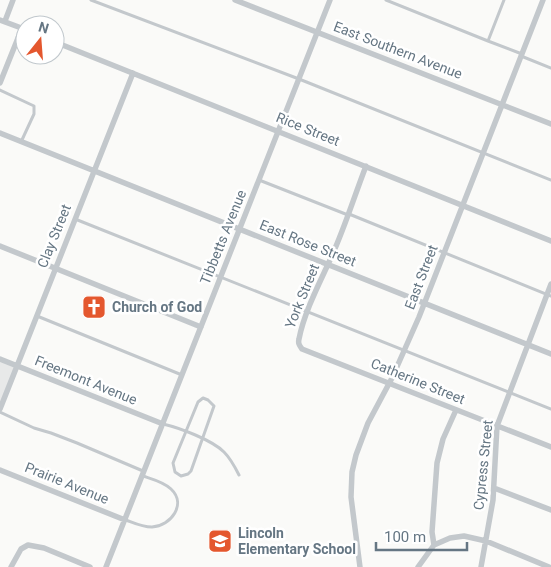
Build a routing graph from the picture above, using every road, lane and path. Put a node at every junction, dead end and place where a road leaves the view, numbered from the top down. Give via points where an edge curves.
1 (13, 0) edge
2 (91, 0) edge
3 (235, 0) edge
4 (330, 0) edge
5 (386, 0) edge
6 (504, 0) edge
7 (543, 0) edge
8 (2, 20) edge
9 (15, 26) edge
10 (318, 32) junction
11 (488, 41) junction
12 (65, 46) edge
13 (15, 47) edge
14 (521, 55) junction
15 (551, 68) edge
16 (133, 73) junction
17 (1, 79) edge
18 (299, 79) junction
19 (0, 90) edge
20 (502, 104) junction
21 (551, 124) edge
22 (279, 131) junction
23 (0, 133) edge
24 (21, 142) junction
25 (482, 153) junction
26 (366, 166) junction
27 (94, 170) junction
28 (259, 180) junction
29 (551, 180) edge
30 (462, 205) junction
31 (348, 215) junction
32 (74, 219) junction
33 (240, 229) junction
34 (551, 240) edge
35 (0, 246) edge
36 (444, 253) junction
37 (328, 264) junction
38 (55, 268) junction
39 (221, 277) junction
40 (551, 284) edge
41 (549, 296) edge
42 (424, 303) junction
43 (308, 312) junction
44 (36, 316) junction
45 (201, 327) junction
46 (527, 344) junction
47 (404, 351) junction
48 (551, 354) edge
49 (0, 359) edge
50 (331, 360) joint
51 (17, 366) junction
52 (182, 375) junction
53 (389, 383) junction
54 (509, 392) junction
55 (551, 409) edge
56 (0, 410) edge
57 (456, 410) junction
58 (163, 424) junction
59 (497, 426) junction
60 (186, 432) junction
61 (202, 438) junction
62 (551, 448) edge
63 (0, 470) edge
64 (143, 474) junction
65 (239, 475) dead end
66 (494, 488) junction
67 (551, 510) edge
68 (125, 520) junction
69 (486, 541) junction
70 (434, 544) junction
71 (11, 567) edge
72 (90, 567) edge
73 (106, 567) edge
74 (360, 567) edge
75 (418, 567) edge
76 (481, 567) edge
77 (548, 567) edge

1 - 8 street
2 - 18 lane
3 - 10 street, East Southern Avenue
4 - 10 street, Tibbetts Avenue
5 - 11 lane
6 - 11 lane
7 - 14 street, East Street
8 - 9 street
10 - 18 street, Tibbetts Avenue
10 - 20 street, East Southern Avenue
11 - 14 lane
12 - 16 street, Rice Street
13 - 17 street
14 - 15 lane
14 - 20 street, East Street
16 - 22 street, Rice Street
16 - 27 street, Clay Street
18 - 22 street, Tibbetts Avenue
18 - 25 lane
19 - 24 lane via 34,106 34,114
20 - 21 street, East Southern Avenue
20 - 25 street, East Street
22 - 26 street, Rice Street
22 - 28 street, Tibbetts Avenue
23 - 24 street, East Rose Street
24 - 27 street, East Rose Street
25 - 29 lane
25 - 30 street, East Street
26 - 30 street, Rice Street
26 - 31 street, York Street
27 - 32 street, Clay Street
27 - 33 street, East Rose Street
28 - 31 lane
28 - 33 street, Tibbetts Avenue
30 - 34 street, Rice Street
30 - 36 street, East Street
31 - 36 lane
31 - 37 street, York Street
32 - 38 street, Clay Street
32 - 39 lane
33 - 37 street, East Rose Street
33 - 39 street, Tibbetts Avenue
35 - 38 street
36 - 41 lane
36 - 42 street, East Street
37 - 42 street, East Rose Street
37 - 43 street, York Street
38 - 44 street, Clay Street
38 - 45 street
39 - 43 lane
39 - 45 street, Tibbetts Avenue
40 - 41 street, Cypress Street
41 - 46 street, Cypress Street
42 - 46 street, East Rose Street
42 - 47 street, East Street
43 - 47 lane
43 - 50 street, York Street via 298,341 300,346
44 - 51 street, Clay Street
44 - 52 lane
45 - 52 street, Tibbetts Avenue
46 - 48 street, East Rose Street
46 - 54 street, Cypress Street
47 - 53 street, East Street
47 - 54 lane
49 - 51 street, Freemont Avenue
50 - 53 street, Catherine Street
51 - 56 street, Clay Street
51 - 58 street, Freemont Avenue
52 - 58 street, Tibbetts Avenue
53 - 57 street, Catherine Street
53 - 74 street, East Street via 360,442 352,472 351,497
54 - 55 lane
54 - 59 street, Cypress Street
56 - 64 lane via 34,428 69,439
57 - 59 street, Catherine Street
57 - 70 street via 437,463
58 - 60 lane
58 - 64 street, Tibbetts Avenue
59 - 62 street, Catherine Street
59 - 66 street, Cypress Street
60 - 61 lane
60 - 61 lane via 198,402 203,398 214,406
60 - 61 lane via 173,463 175,472 181,476 191,471
61 - 65 lane via 225,453
63 - 68 street, Prairie Avenue
64 - 68 street, Tibbetts Avenue
64 - 68 lane via 172,490 177,508 170,520 157,526 138,525
66 - 67 street
66 - 69 street, Cypress Street
68 - 73 street, Tibbetts Avenue
69 - 70 street via 457,536
69 - 76 street, Cypress Street
69 - 77 street
70 - 75 street
71 - 72 street via 21,549 34,545

